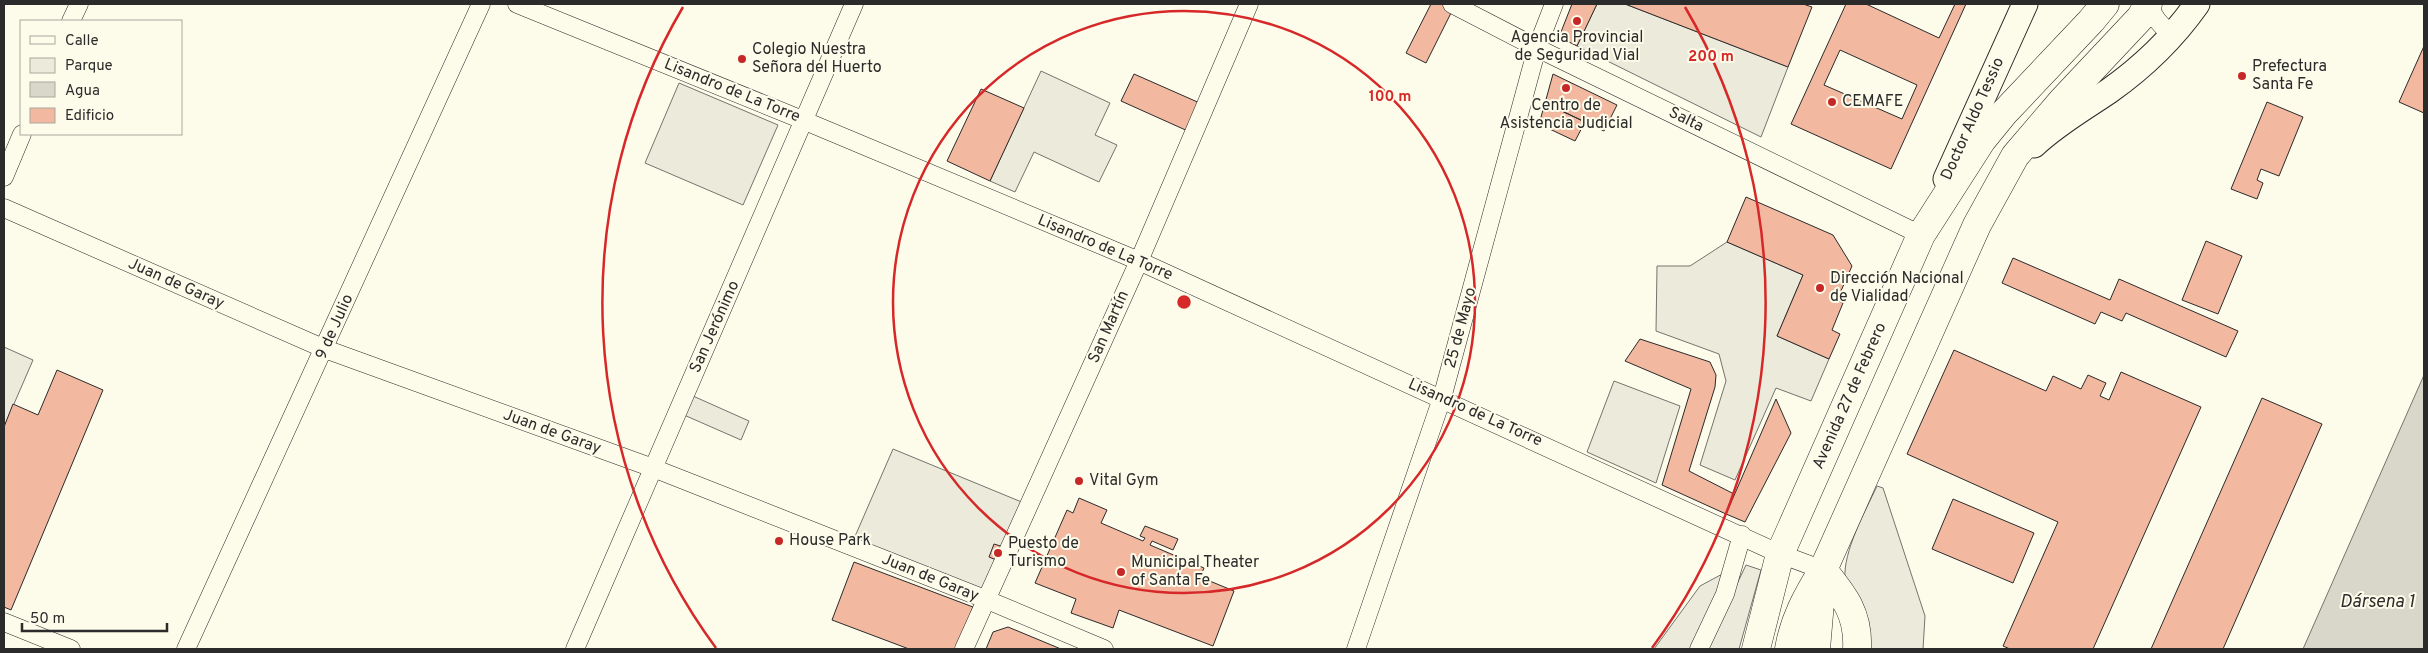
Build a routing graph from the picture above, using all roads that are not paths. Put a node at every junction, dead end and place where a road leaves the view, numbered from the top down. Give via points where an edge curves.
1 (79, 4) edge
2 (481, 4) edge
3 (517, 4) edge
4 (854, 4) edge
5 (1249, 4) edge
6 (1452, 4) edge
7 (1554, 4) edge
8 (2025, 4) edge
9 (2105, 4) edge
10 (2148, 4) edge
11 (2196, 4) edge
12 (71, 20) edge
13 (2172, 37) junction
14 (1537, 48) junction
15 (805, 121) junction
16 (22, 135) edge
17 (2008, 169) junction
18 (4, 176) edge
19 (4, 208) edge
20 (1922, 235) junction
21 (1139, 261) junction
22 (325, 349) junction
23 (1442, 398) junction
24 (652, 468) junction
25 (1742, 535) junction
26 (1780, 554) junction
27 (1823, 570) junction
28 (985, 599) junction
29 (4, 622) edge
30 (71, 649) edge
31 (186, 649) edge
32 (575, 649) edge
33 (964, 649) edge
34 (1104, 649) edge
35 (1356, 649) edge
36 (1698, 649) edge
37 (1756, 649) edge
38 (1789, 649) edge
39 (1816, 649) edge
40 (1857, 649) edge

1 - 12 street
2 - 22 street, 9 de Julio
3 - 15 street, Lisandro de La Torre
4 - 15 street, San Jerónimo
5 - 21 street, San Martín
6 - 14 street, Salta
7 - 14 street, 25 de Mayo
8 - 20 main road, Doctor Aldo Tessio
9 - 20 highway, Avenida 27 de Febrero via 1982,140
10 - 13 street
10 - 17 highway via 2141,18 2056,108 2015,156
11 - 13 main road
13 - 17 main road via 2111,90 2042,137
14 - 20 street, Salta
14 - 23 street, 25 de Mayo
15 - 21 street, Lisandro de La Torre
15 - 24 street, San Jerónimo
16 - 18 street
17 - 27 highway via 1968,244
19 - 22 street, Juan de Garay
20 - 26 highway, Avenida 27 de Febrero
21 - 23 street, Lisandro de La Torre
21 - 28 street, San Martín
22 - 24 street, Juan de Garay
22 - 31 street, 9 de Julio
23 - 25 street, Lisandro de La Torre
23 - 35 street, 25 de Mayo
24 - 28 street, Juan de Garay
24 - 32 street, San Jerónimo
25 - 26 street, Lisandro de La Torre
25 - 36 street via 1725,594
26 - 27 street, Lisandro de La Torre
26 - 37 highway, Avenida 27 de Febrero
27 - 38 highway via 1802,603
27 - 39 highway
27 - 40 highway via 1851,609
28 - 33 street, San Martín
28 - 34 street, Juan de Garay
29 - 30 street

